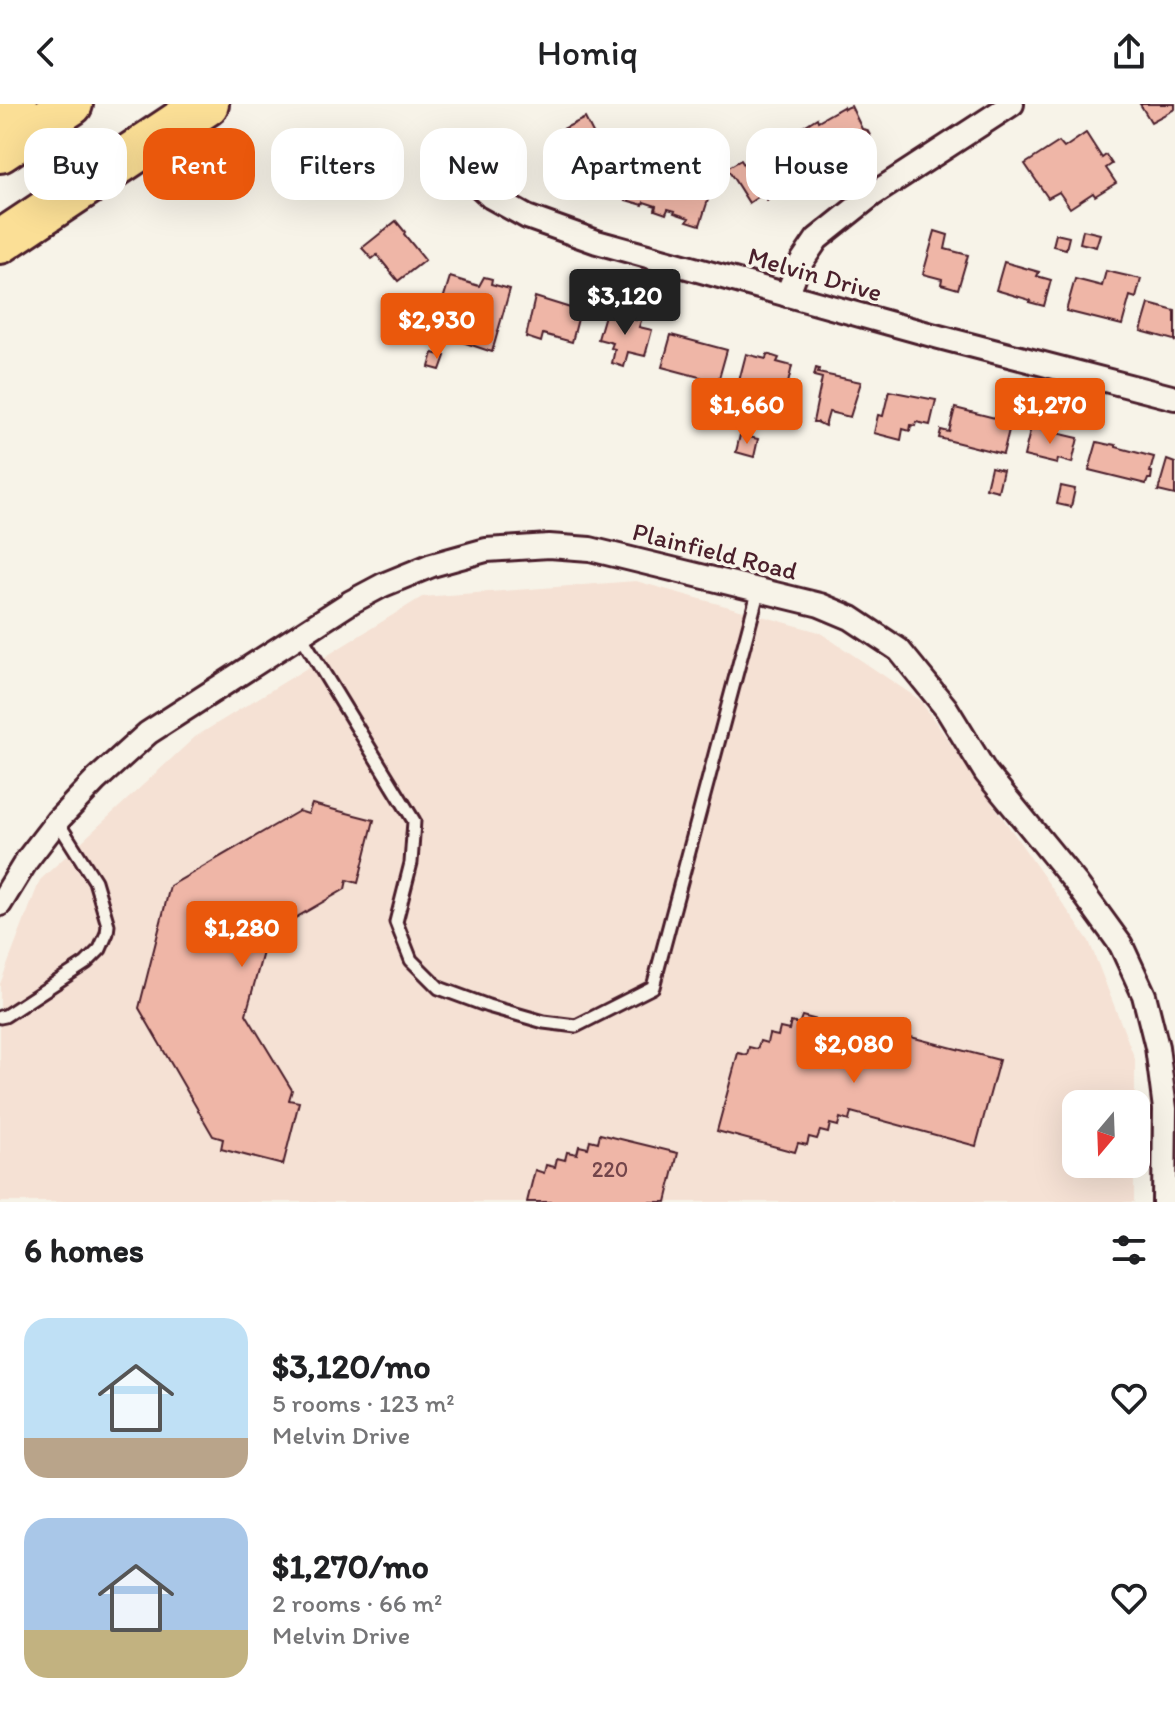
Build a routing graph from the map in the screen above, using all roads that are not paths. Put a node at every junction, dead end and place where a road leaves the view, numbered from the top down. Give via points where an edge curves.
1 (15, 104) edge
2 (71, 104) edge
3 (207, 104) edge
4 (1012, 104) edge
5 (0, 114) edge
6 (0, 151) edge
7 (496, 200) edge
8 (0, 242) edge
9 (787, 295) junction
10 (1175, 398) edge
11 (759, 589) junction
12 (300, 634) junction
13 (57, 821) junction
14 (0, 904) edge
15 (0, 1017) edge
16 (1164, 1202) edge

1 - 5 highway
2 - 6 highway
3 - 8 highway
4 - 9 street via 872,195 817,239
7 - 9 street, Melvin Drive via 597,242
9 - 10 street, Melvin Drive
11 - 12 street, Plainfield Road via 590,549 486,550 383,585
11 - 12 lane via 653,987 576,1026 544,1022 439,988 411,960 396,922 411,863 414,821
11 - 16 street, Plainfield Road via 851,618 899,650 946,708 986,773 1121,945 1144,995 1157,1047 1165,1109
12 - 13 street, Plainfield Road via 148,733
13 - 14 street, Plainfield Road
13 - 15 lane via 95,881 107,933 86,963

